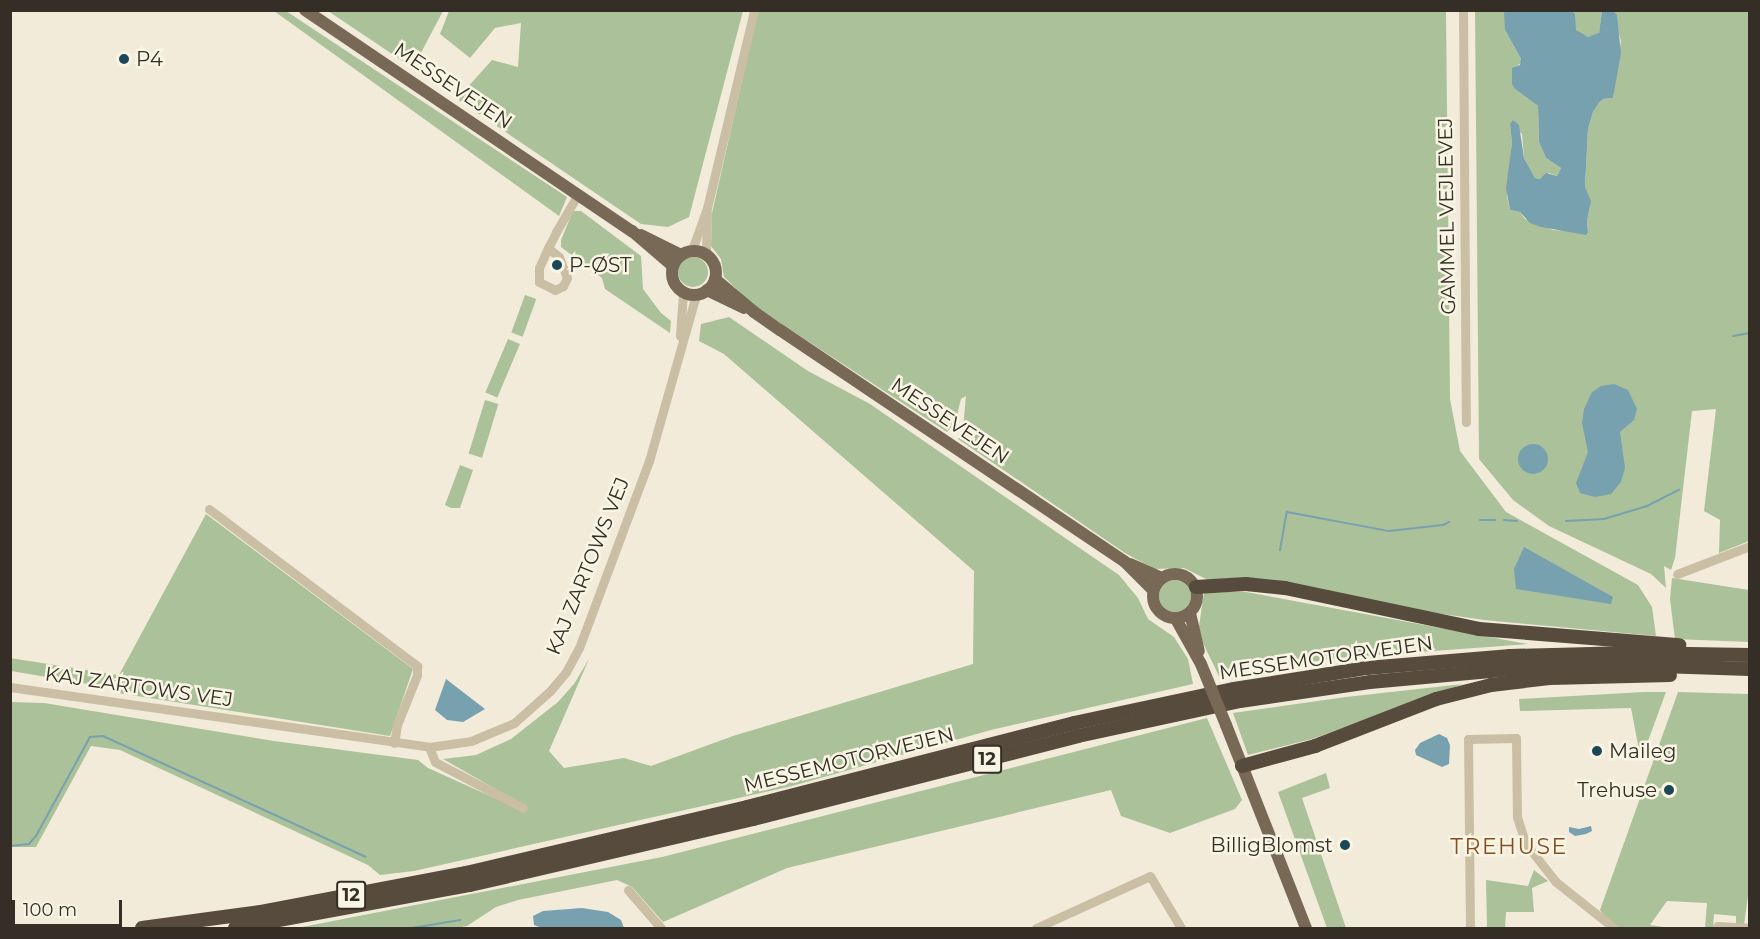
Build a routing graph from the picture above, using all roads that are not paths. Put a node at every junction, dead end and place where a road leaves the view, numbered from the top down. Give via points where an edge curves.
1 (305, 10) edge
2 (754, 10) edge
3 (1463, 10) edge
4 (578, 194) junction
5 (707, 208) junction
6 (632, 231) junction
7 (548, 248) dead end
8 (687, 252) junction
9 (706, 254) junction
10 (673, 266) junction
11 (716, 279) junction
12 (683, 292) junction
13 (702, 293) junction
14 (754, 312) junction
15 (678, 353) junction
16 (1466, 422) dead end
17 (209, 509) dead end
18 (1749, 546) edge
19 (1125, 562) junction
20 (1677, 574) dead end
21 (1161, 578) junction
22 (1196, 587) junction
23 (1153, 590) junction
24 (1190, 613) junction
25 (1176, 619) junction
26 (1749, 655) edge
27 (1202, 664) junction
28 (1749, 669) edge
29 (10, 688) edge
30 (394, 743) junction
31 (429, 747) junction
32 (1242, 766) junction
33 (523, 808) dead end
34 (628, 890) dead end
35 (1717, 926) dead end
36 (142, 928) edge
37 (235, 928) edge
38 (661, 928) edge
39 (1036, 928) edge
40 (1181, 928) edge
41 (1306, 928) edge
42 (1470, 928) edge
43 (1614, 928) edge
44 (1749, 928) edge

1 - 4 main road, MESSEVEJEN
2 - 5 street
3 - 16 street, GAMMEL VEJLEVEJ
4 - 6 main road, MESSEVEJEN
4 - 7 street
5 - 8 street
5 - 9 street
6 - 8 main road, MESSEVEJEN
6 - 10 main road, MESSEVEJEN
8 - 9 main road
8 - 10 main road
9 - 11 main road via 714,264
10 - 12 main road via 673,280
11 - 13 main road
11 - 14 main road, MESSEVEJEN
12 - 13 main road
12 - 15 street, KAJ ZARTOWS VEJ
13 - 14 main road, MESSEVEJEN
13 - 15 street, KAJ ZARTOWS VEJ
14 - 19 main road, MESSEVEJEN
15 - 31 street, KAJ ZARTOWS VEJ via 649,461 566,672 536,706 514,723 471,741
17 - 30 street via 417,666
18 - 20 street
19 - 21 main road, MESSEVEJEN
19 - 23 main road, MESSEVEJEN
21 - 22 main road via 1185,576
21 - 23 main road
22 - 24 main road via 1197,602
22 - 26 highway via 1246,584 1285,588 1479,629 1691,646
23 - 25 main road via 1152,598 1160,613
24 - 25 main road
24 - 27 main road
25 - 27 main road
26 - 36 highway, MESSEMOTORVEJEN / 12 via 1510,656 1367,668 1234,689 1074,723 747,807 466,873 261,912
27 - 32 main road, bridge
28 - 32 highway via 1711,675 1550,678 1491,685 1436,699 1315,746
28 - 37 highway, MESSEMOTORVEJEN / 12 via 1629,665 1512,669 1370,682 1240,701 1078,736 753,819 470,885
29 - 30 street, KAJ ZARTOWS VEJ
30 - 31 street, KAJ ZARTOWS VEJ
31 - 33 street via 435,762
32 - 41 main road
34 - 38 street
35 - 44 street
39 - 40 street via 1150,876
42 - 43 street via 1468,739 1516,738 1517,817 1526,844 1556,882

